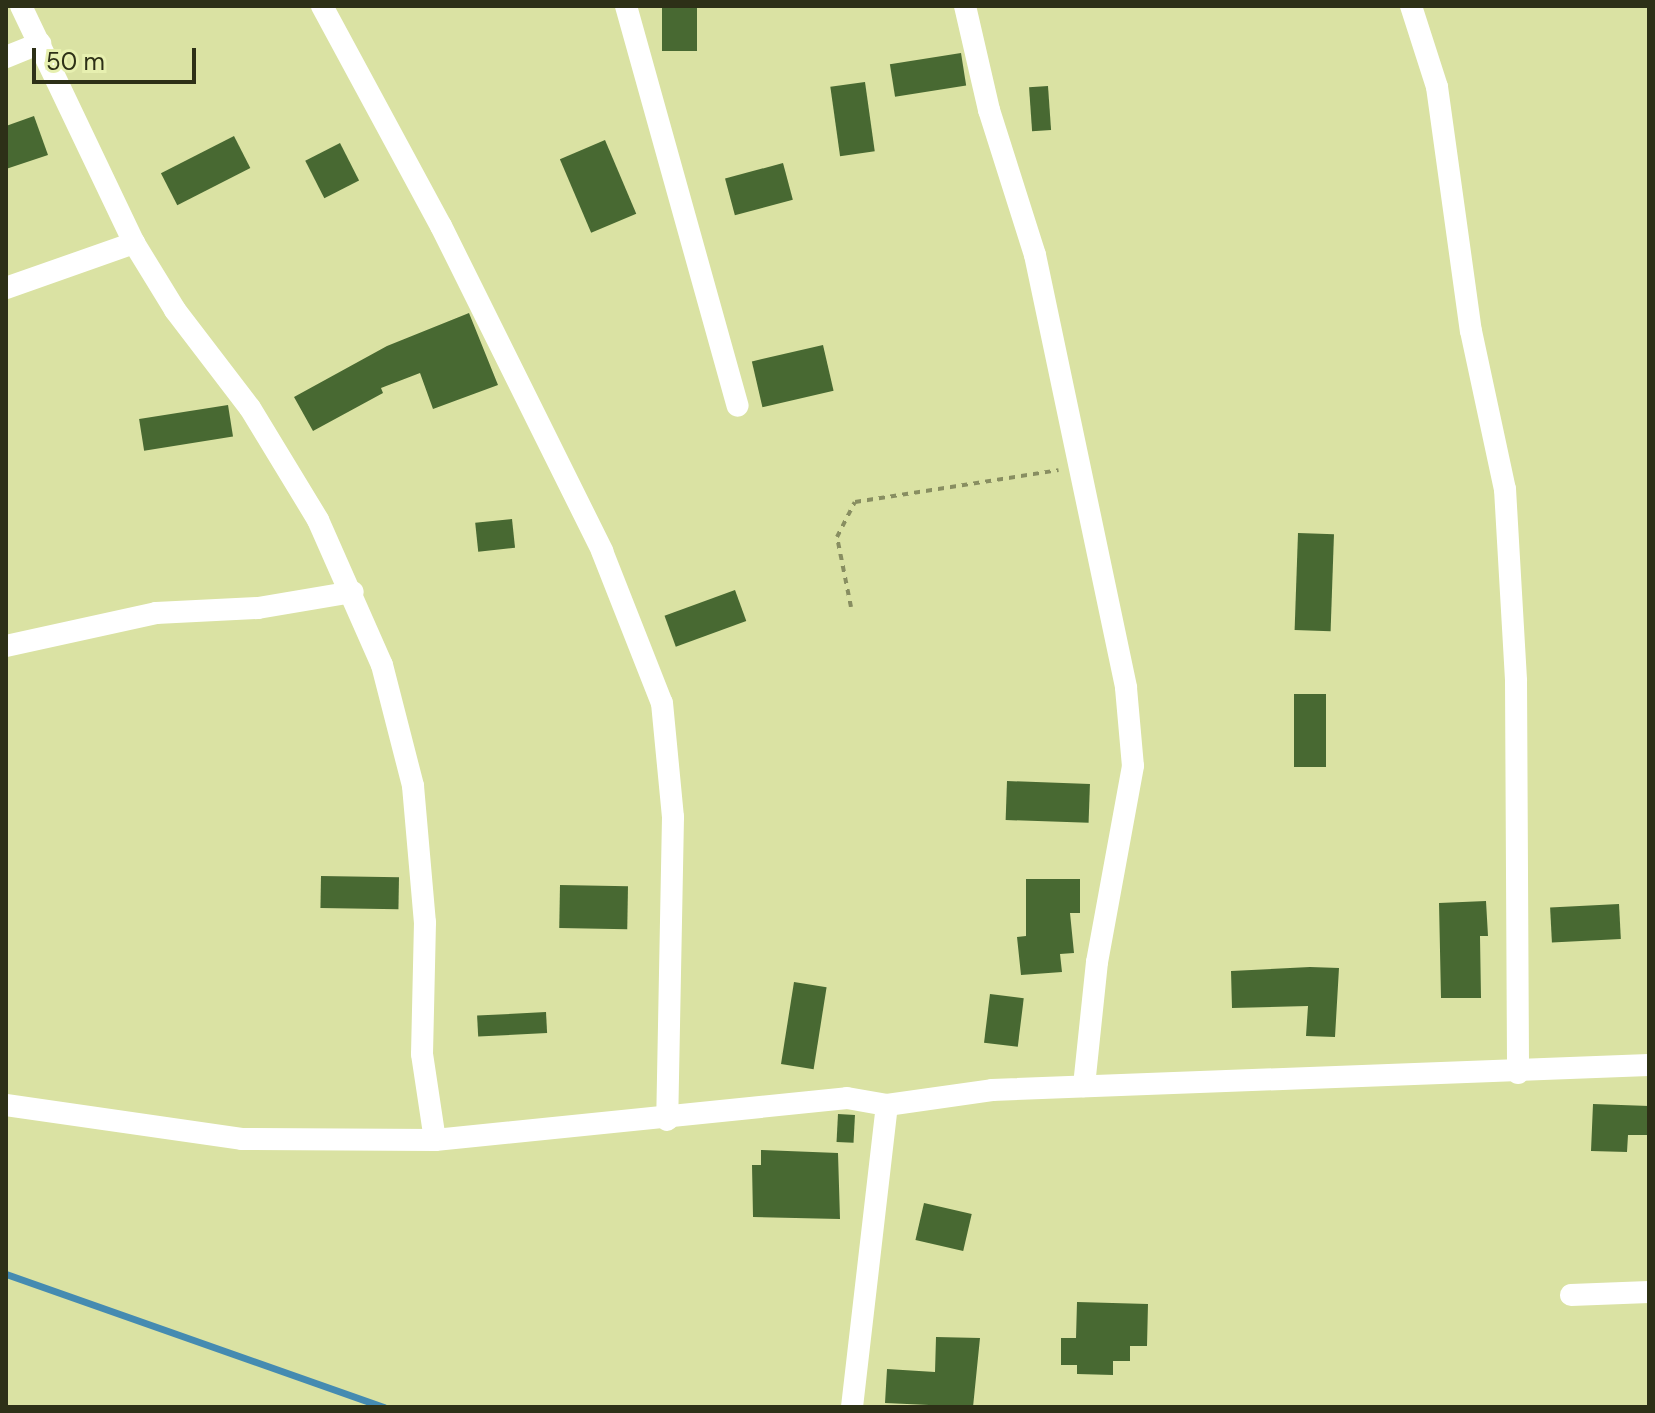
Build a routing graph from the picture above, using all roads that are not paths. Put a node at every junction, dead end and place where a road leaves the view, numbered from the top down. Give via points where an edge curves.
1 (21, 6) edge
2 (322, 6) edge
3 (626, 6) edge
4 (965, 6) edge
5 (1411, 6) edge
6 (40, 43) junction
7 (6, 57) edge
8 (134, 243) junction
9 (6, 288) edge
10 (738, 406) dead end
11 (353, 592) junction
12 (6, 646) edge
13 (1649, 1065) edge
14 (1518, 1073) junction
15 (1084, 1086) junction
16 (6, 1105) edge
17 (887, 1105) junction
18 (667, 1120) junction
19 (435, 1140) junction
20 (1649, 1292) edge
21 (1571, 1295) dead end
22 (852, 1407) edge

1 - 6 street
2 - 18 street via 441,226 602,551 662,703 673,817
3 - 10 street
4 - 15 street via 989,110 1035,255 1126,688 1133,766 1097,962
5 - 14 street via 1437,87 1471,331 1505,489 1516,681
6 - 7 street
6 - 8 street
8 - 9 street
8 - 11 street via 175,310 250,408 318,520
11 - 12 street via 258,608 156,613
11 - 19 street via 382,665 413,786 425,922 422,1054
13 - 14 street
14 - 15 street
15 - 17 street via 992,1090
16 - 19 street via 242,1139
17 - 18 street via 847,1098
17 - 22 street
18 - 19 street
20 - 21 street

